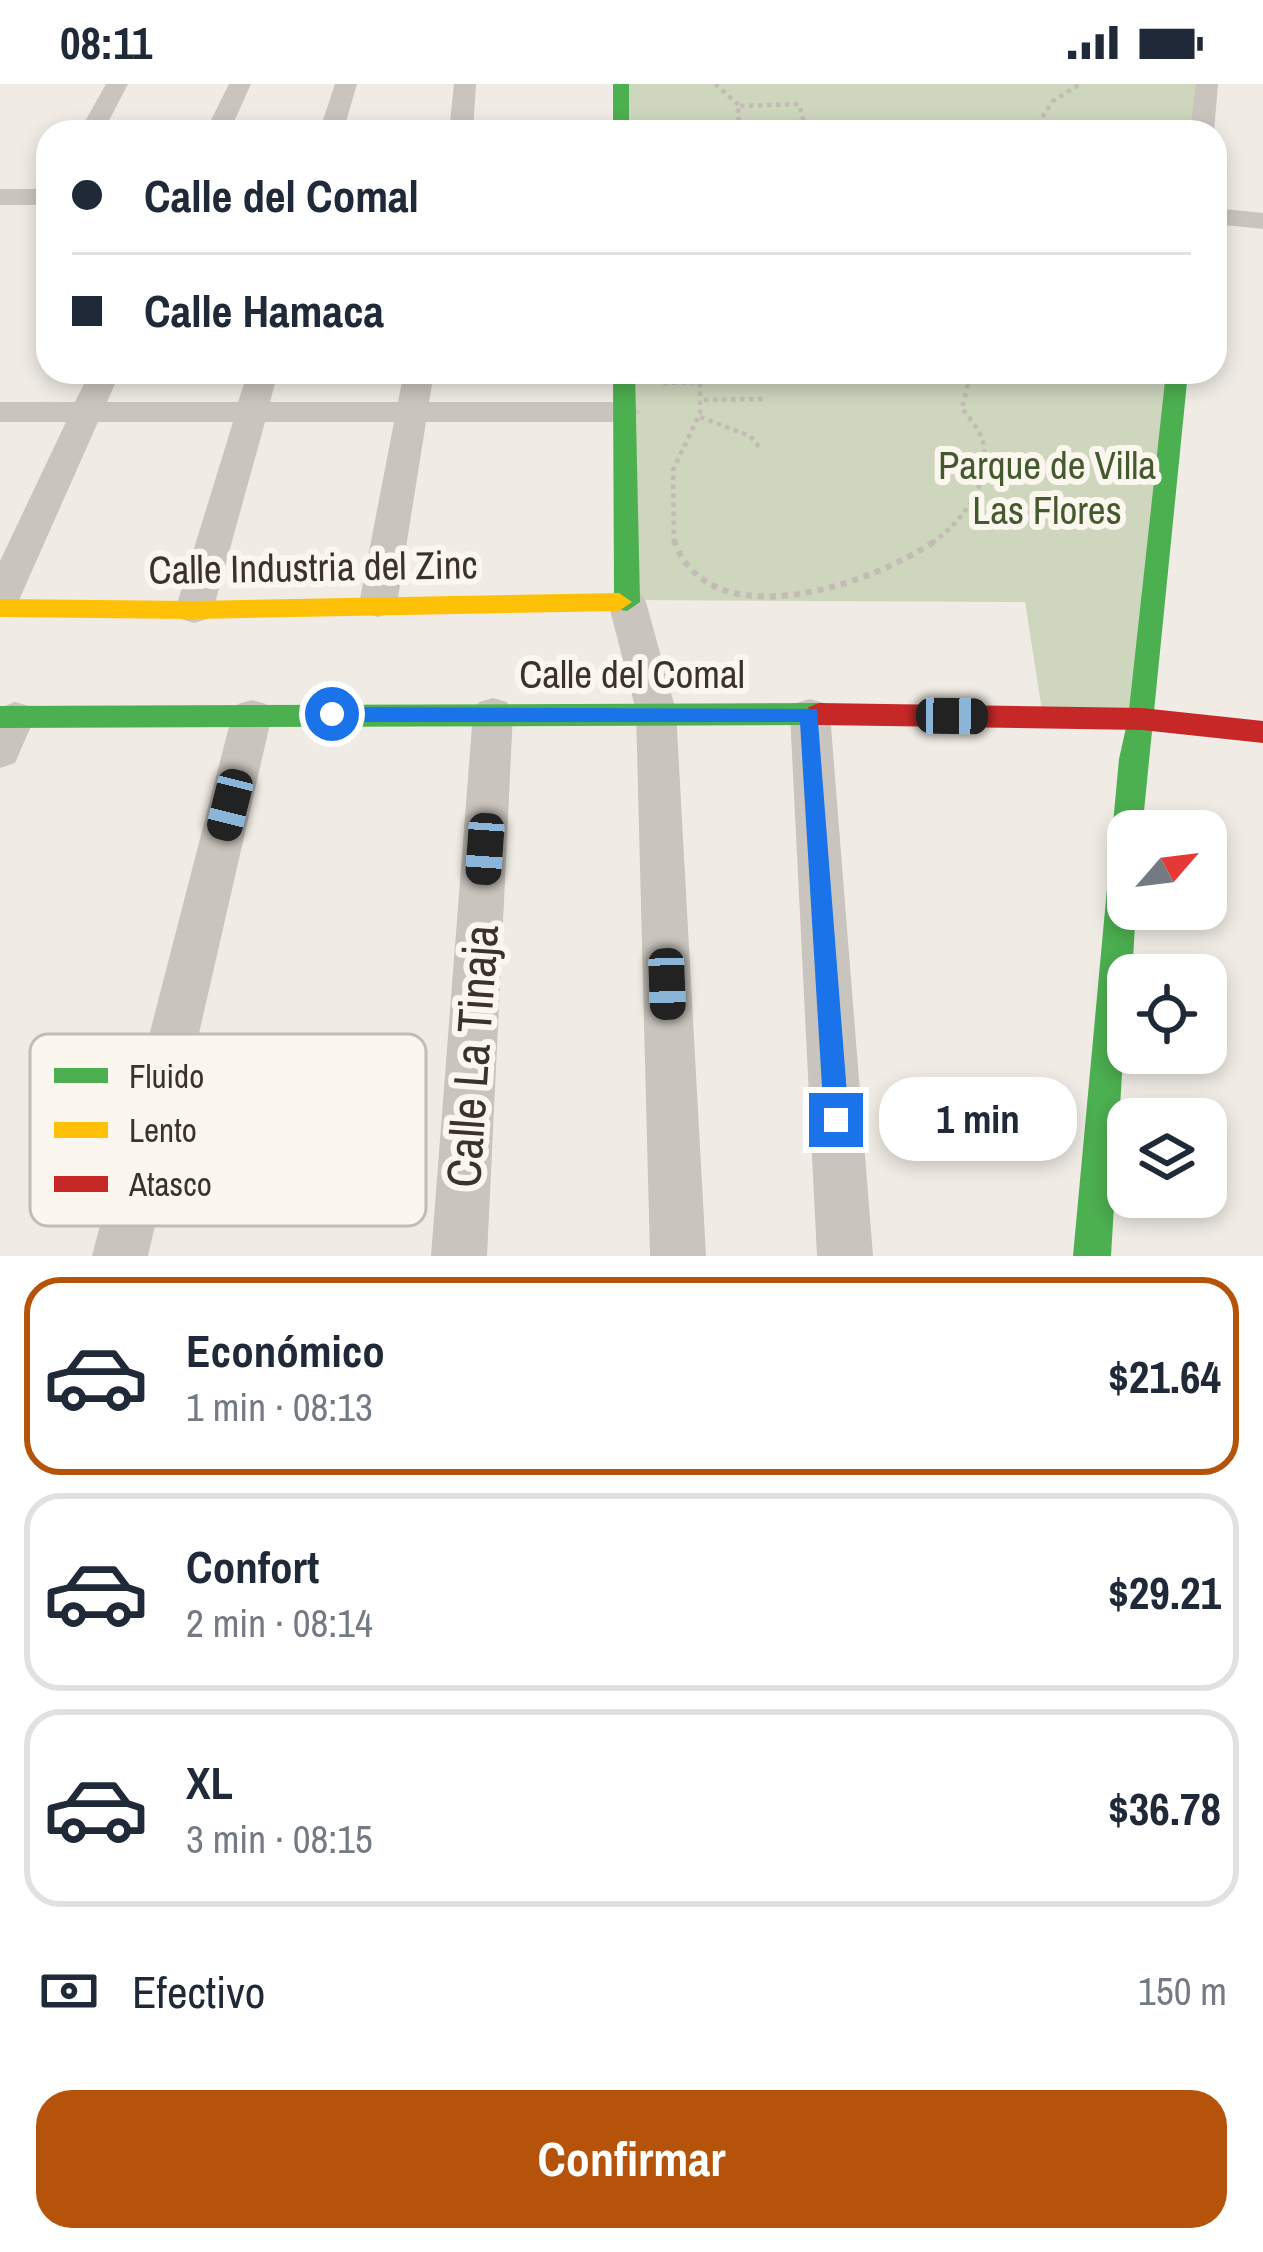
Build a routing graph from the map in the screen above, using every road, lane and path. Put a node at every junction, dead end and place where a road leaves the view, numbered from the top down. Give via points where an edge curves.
1 (117, 84) edge
2 (240, 84) edge
3 (346, 84) edge
4 (465, 84) edge
5 (621, 84) edge
6 (716, 84) edge
7 (1079, 84) edge
8 (1207, 84) edge
9 (740, 106) junction
10 (98, 120) edge
11 (223, 120) edge
12 (335, 120) edge
13 (462, 120) edge
14 (621, 120) edge
15 (738, 120) edge
16 (803, 120) edge
17 (1040, 120) edge
18 (1203, 120) edge
19 (36, 196) edge
20 (0, 197) edge
21 (1227, 217) edge
22 (1263, 221) edge
23 (100, 384) edge
24 (260, 384) edge
25 (417, 384) edge
26 (624, 384) edge
27 (702, 384) edge
28 (968, 384) edge
29 (1176, 384) edge
30 (766, 399) dead end
31 (704, 400) junction
32 (0, 412) edge
33 (87, 412) junction
34 (625, 412) junction
35 (412, 413) junction
36 (251, 415) junction
37 (700, 417) junction
38 (760, 448) dead end
39 (627, 602) junction
40 (0, 604) edge
41 (378, 604) junction
42 (194, 610) junction
43 (656, 711) junction
44 (493, 713) junction
45 (810, 714) junction
46 (251, 715) junction
47 (1142, 719) junction
48 (5, 729) edge
49 (1263, 732) edge
50 (174, 1034) edge
51 (127, 1226) edge
52 (120, 1256) edge
53 (459, 1256) edge
54 (678, 1256) edge
55 (845, 1256) edge
56 (1092, 1256) edge

1 - 10 street
2 - 11 street
3 - 12 street
4 - 13 street
5 - 14 street
6 - 9 path
7 - 17 path
8 - 18 street
9 - 15 path
9 - 16 path via 799,104
19 - 20 street
21 - 22 street
23 - 33 street
24 - 36 street
25 - 35 street
26 - 34 street
27 - 31 path
28 - 37 path via 962,408 984,443 984,474 965,515 929,552 878,577 815,592 754,596 691,574 673,544 671,470
29 - 47 street
30 - 31 path
31 - 37 path
32 - 33 street
33 - 36 street
33 - 40 street
34 - 35 street
34 - 39 street
35 - 36 street
35 - 41 street
36 - 42 street
37 - 38 path via 750,436
39 - 41 street, Calle Industria del Zinc
39 - 43 street
40 - 42 street, Calle Industria del Zinc
41 - 42 street, Calle Industria del Zinc
43 - 44 street, Calle del Comal
43 - 45 street, Calle del Comal
43 - 54 street
44 - 46 street, Calle del Comal
44 - 53 street, Calle La Tinaja
45 - 47 street, Calle del Comal
45 - 55 street
46 - 48 street, Calle del Comal
46 - 50 street
47 - 49 street, Calle del Comal
47 - 56 street
51 - 52 street

